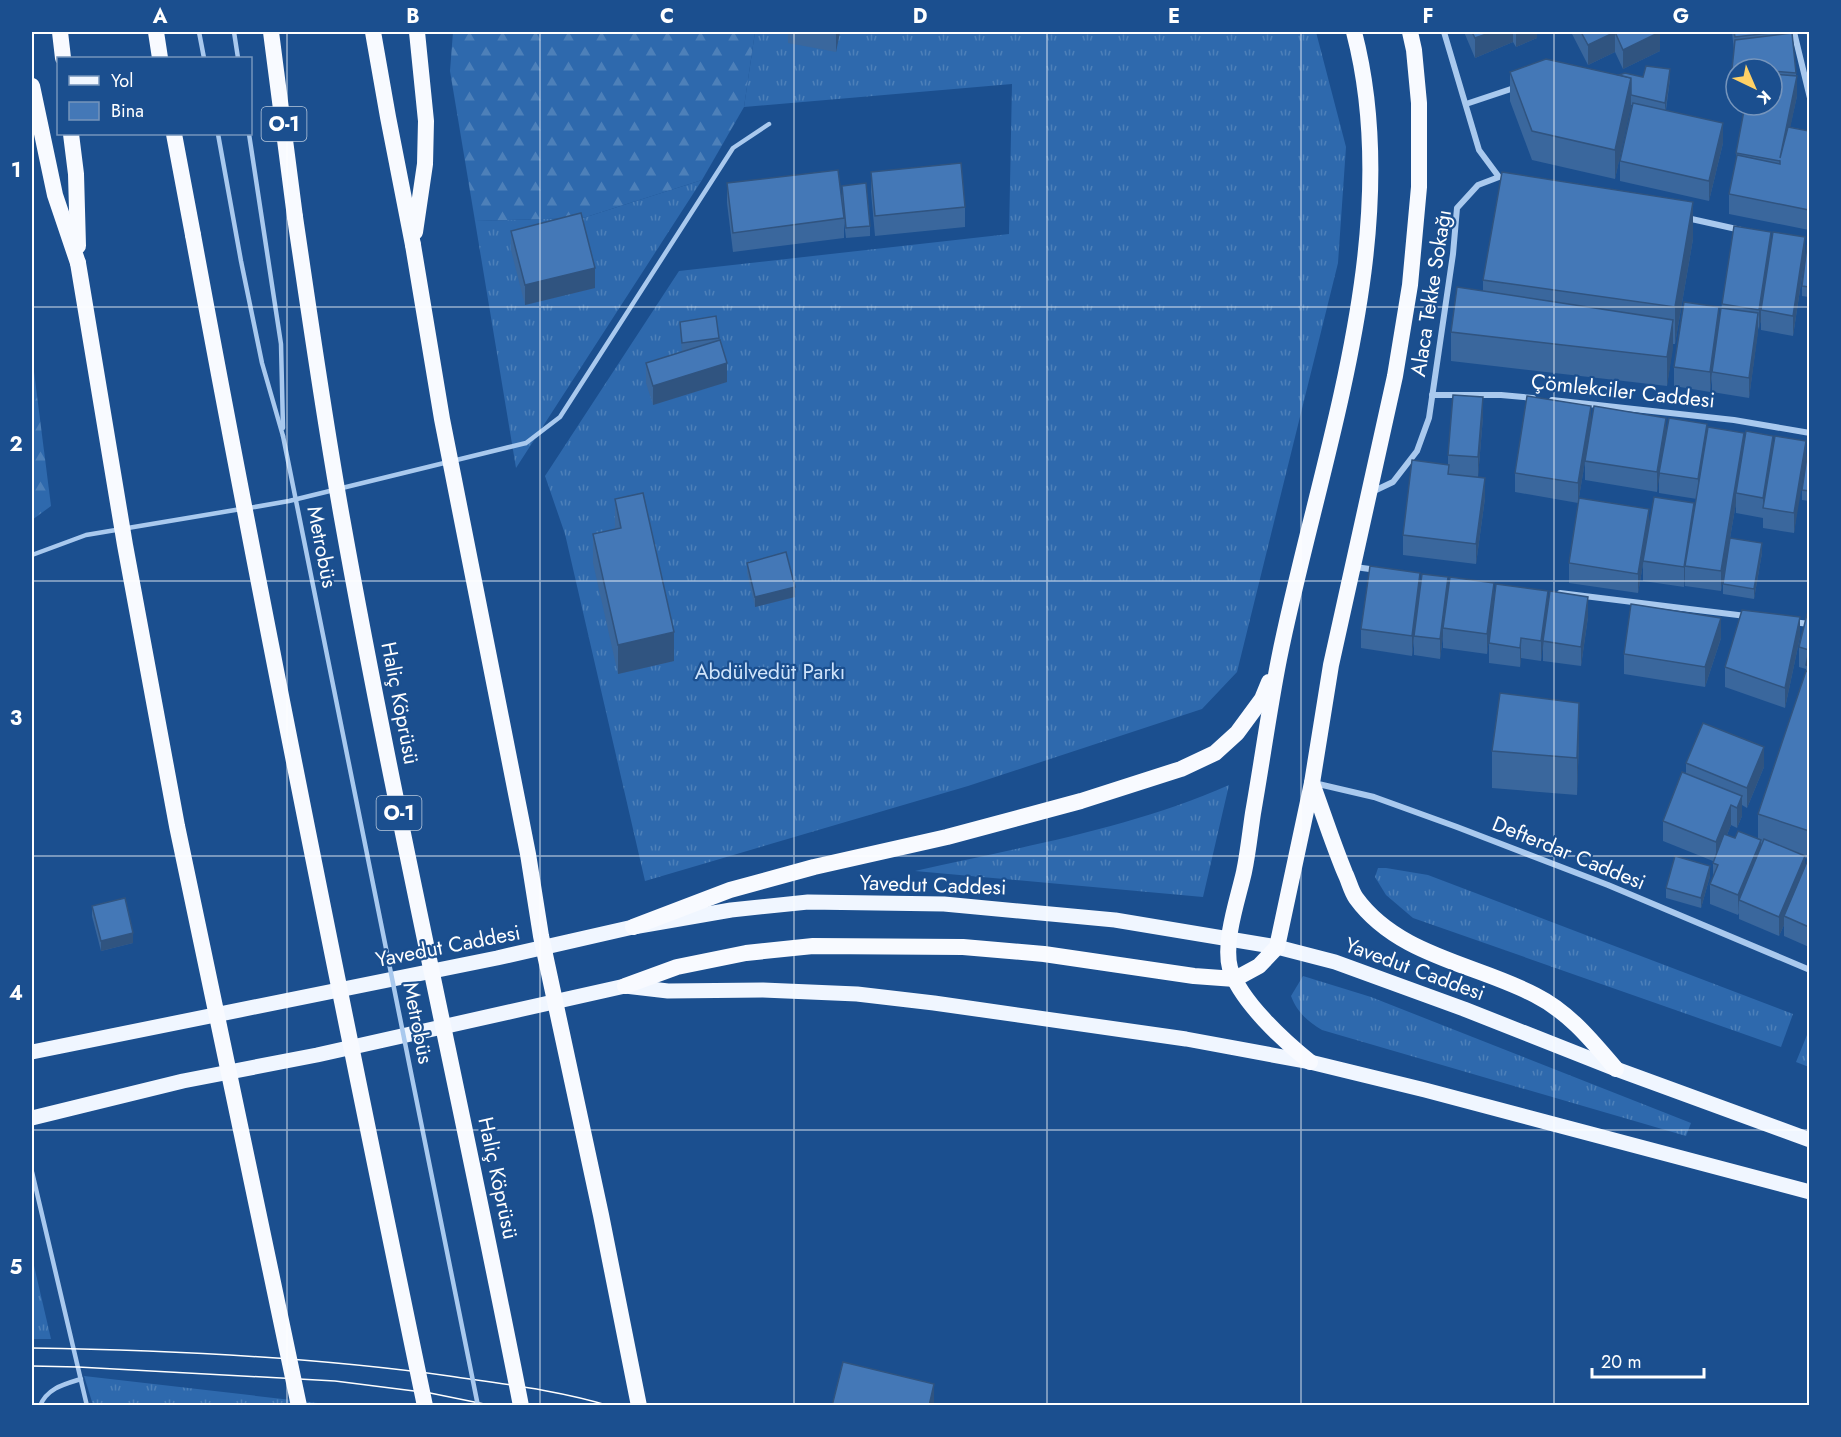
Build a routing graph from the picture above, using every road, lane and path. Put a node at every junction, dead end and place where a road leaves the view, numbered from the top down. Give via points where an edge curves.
1 (60, 32) edge
2 (156, 32) edge
3 (199, 32) edge
4 (234, 32) edge
5 (271, 32) edge
6 (373, 32) edge
7 (417, 32) edge
8 (424, 32) edge
9 (1354, 32) edge
10 (1410, 32) edge
11 (1444, 32) edge
12 (1794, 32) edge
13 (63, 57) edge
14 (160, 57) edge
15 (204, 57) edge
16 (238, 57) edge
17 (419, 57) junction
18 (32, 86) edge
19 (1521, 86) edge
20 (1809, 98) edge
21 (1466, 104) junction
22 (769, 124) dead end
23 (71, 135) edge
24 (174, 135) edge
25 (218, 135) edge
26 (249, 135) edge
27 (1499, 177) junction
28 (1510, 180) edge
29 (1684, 217) edge
30 (1754, 233) edge
31 (413, 245) junction
32 (78, 262) junction
33 (1432, 394) junction
34 (1536, 399) edge
35 (1548, 400) edge
36 (1809, 433) edge
37 (283, 436) junction
38 (1368, 494) junction
39 (32, 555) edge
40 (1351, 567) junction
41 (1386, 571) edge
42 (1551, 592) edge
43 (1751, 617) edge
44 (1786, 621) edge
45 (1809, 624) edge
46 (1279, 659) junction
47 (1312, 783) junction
48 (633, 927) junction
49 (1230, 939) junction
50 (1277, 947) junction
51 (1809, 970) edge
52 (1235, 979) junction
53 (625, 986) junction
54 (32, 1047) edge
55 (50, 1049) junction
56 (32, 1052) edge
57 (1310, 1062) junction
58 (1616, 1069) junction
59 (32, 1118) edge
60 (1809, 1140) edge
61 (32, 1172) edge
62 (1809, 1192) edge
63 (81, 1379) junction
64 (40, 1406) edge
65 (87, 1406) edge
66 (299, 1406) edge
67 (425, 1406) edge
68 (478, 1406) edge
69 (521, 1406) edge
70 (639, 1406) edge

1 - 13 highway
2 - 14 highway
3 - 15 lane
4 - 16 lane
5 - 69 highway, Haliç Köprüsü / O-1, bridge via 295,217 344,528
6 - 31 highway
7 - 17 highway
8 - 17 highway
9 - 46 highway via 1362,63 1371,146 1368,224 1345,375
10 - 38 highway via 1419,103 1419,187 1410,285 1395,376
11 - 21 street
12 - 20 street
17 - 31 highway via 426,121
18 - 32 highway via 56,195
19 - 21 street
21 - 27 street via 1479,150
22 - 39 lane via 733,148 560,417 526,443 290,501 86,535
23 - 32 highway
24 - 67 highway, bridge via 240,490
25 - 37 lane, Metrobüs via 262,363
26 - 37 lane, Metrobüs via 281,344
27 - 28 street
27 - 33 street, Alaca Tekke Sokağı via 1478,185 1457,208
29 - 30 street
31 - 70 highway, bridge via 442,419 528,854 540,936
32 - 66 highway, bridge via 177,826
33 - 34 street, Çömlekciler Caddesi
33 - 38 street, Alaca Tekke Sokağı via 1429,418 1417,451 1393,482
35 - 36 street, Çömlekciler Caddesi via 1734,420
37 - 68 lane, Metrobüs, bridge
38 - 40 highway
40 - 41 street
40 - 47 highway via 1330,665
42 - 43 street
44 - 45 street
46 - 48 highway via 1262,699 1237,733 1215,753 1181,770 970,831 730,890
46 - 49 highway
47 - 50 highway
47 - 51 street, Defterdar Caddesi via 1384,801 1582,876
47 - 58 highway via 1355,897 1377,921 1400,938 1440,957 1537,995 1581,1027
48 - 49 main road, Yavedut Caddesi via 731,909 808,902 922,904 1115,920
48 - 55 main road, Yavedut Caddesi
49 - 50 main road, Yavedut Caddesi
49 - 52 highway via 1228,956
50 - 52 highway via 1259,966
50 - 58 main road, Yavedut Caddesi via 1394,983
52 - 53 highway via 963,947 813,946 723,957 677,967
52 - 57 highway via 1262,1017
53 - 57 main road via 668,991 811,991 912,1000 1186,1039
53 - 59 main road via 183,1081
54 - 55 main road
55 - 56 main road, Yavedut Caddesi
57 - 62 main road
58 - 60 main road, Yavedut Caddesi
61 - 63 lane
63 - 64 lane via 57,1387
63 - 65 lane

